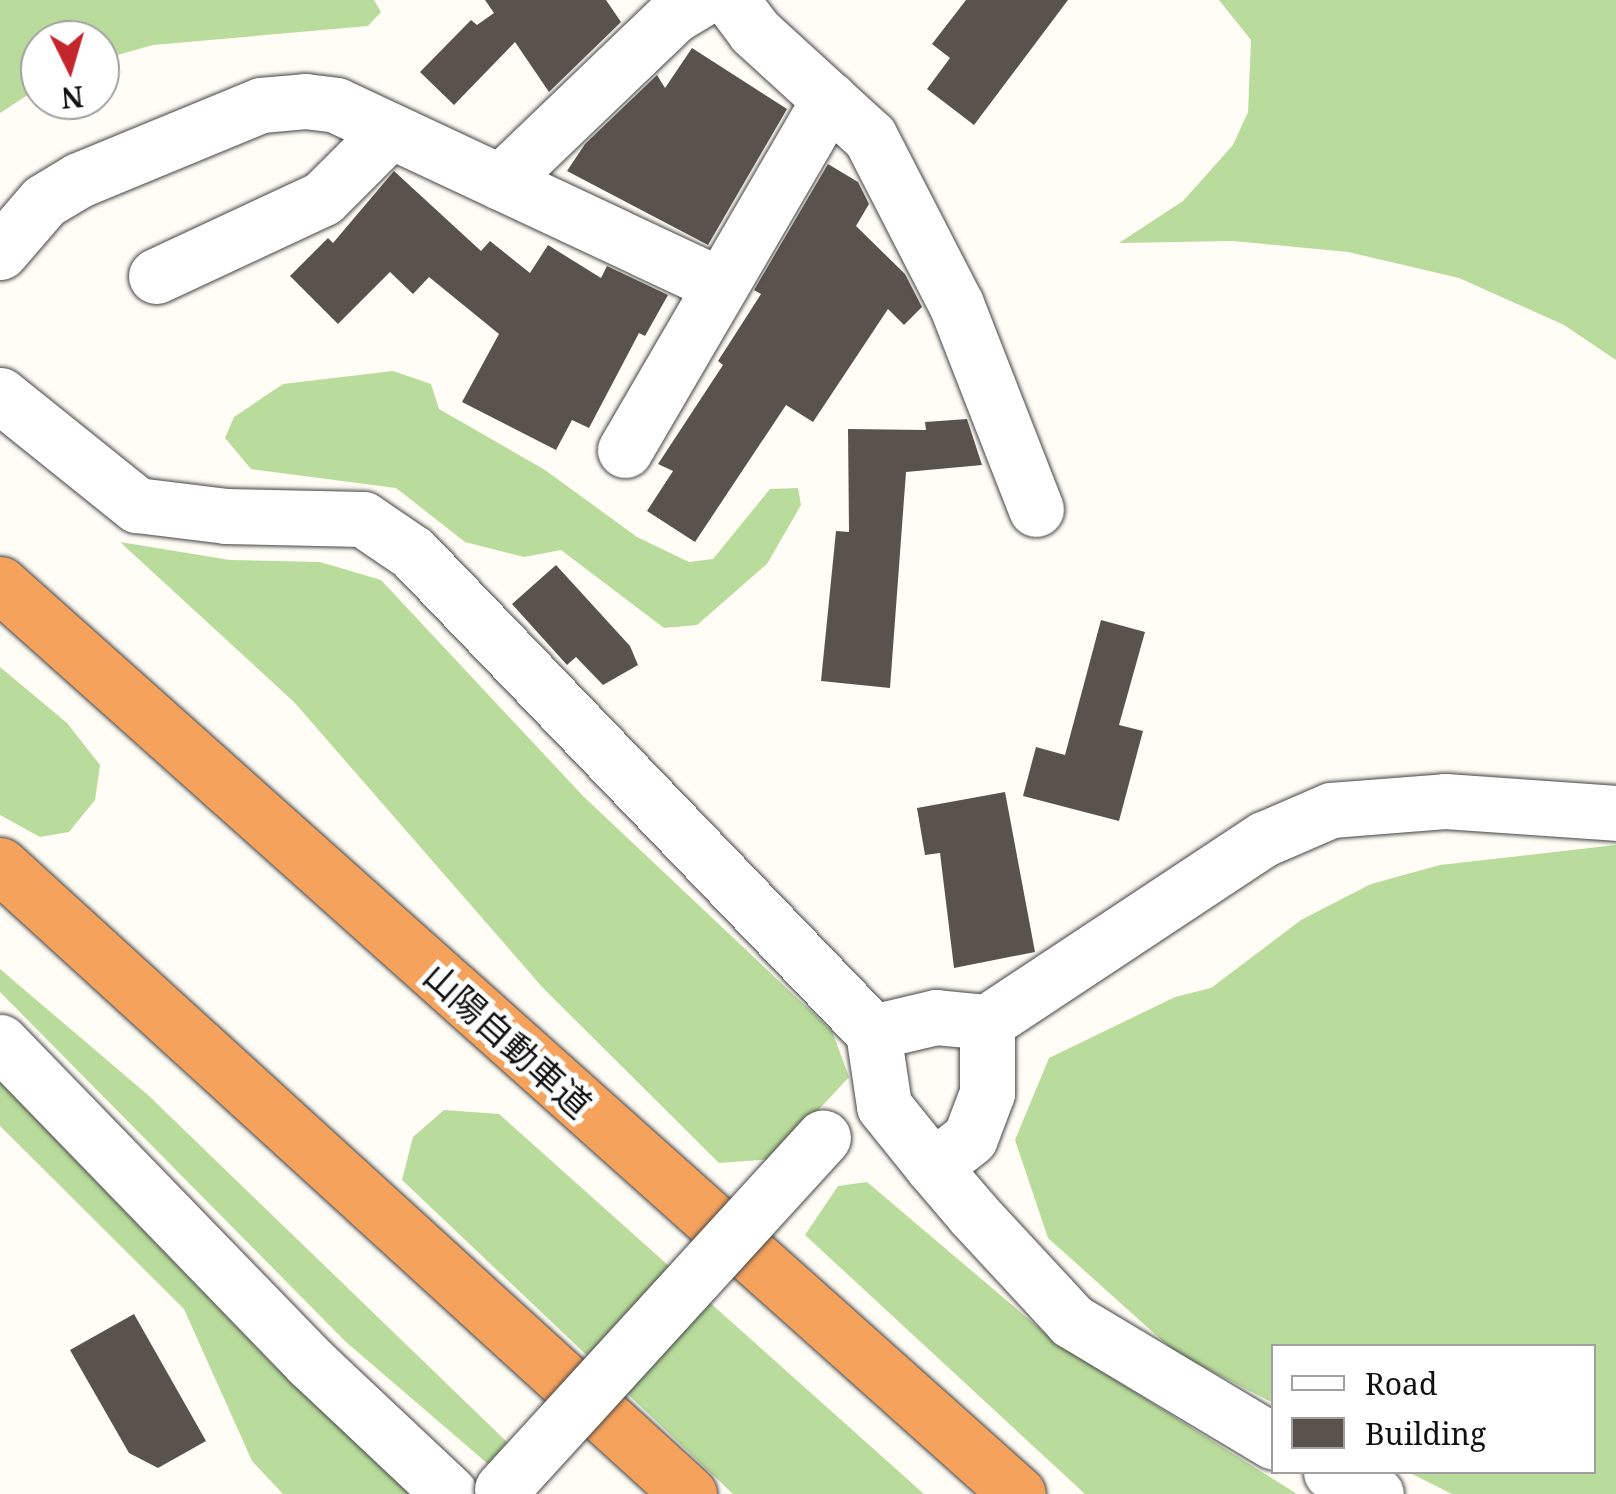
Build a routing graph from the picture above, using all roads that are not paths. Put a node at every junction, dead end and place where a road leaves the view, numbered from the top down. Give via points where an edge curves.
1 (700, 0) edge
2 (731, 0) edge
3 (829, 99) junction
4 (390, 131) junction
5 (500, 182) junction
6 (0, 252) edge
7 (156, 276) dead end
8 (721, 285) junction
9 (0, 395) edge
10 (625, 450) dead end
11 (1036, 509) dead end
12 (0, 558) edge
13 (0, 584) edge
14 (143, 708) junction
15 (1616, 813) edge
16 (0, 865) edge
17 (987, 1022) junction
18 (872, 1032) junction
19 (0, 1042) edge
20 (884, 1106) junction
21 (934, 1167) junction
22 (1271, 1440) edge
23 (1336, 1474) edge
24 (483, 1492) edge
25 (689, 1494) edge
26 (1018, 1494) edge
27 (1376, 1494) edge

1 - 5 street via 673,16
2 - 3 street via 754,31
3 - 8 street
3 - 11 street via 870,137 900,191 956,304
4 - 5 street
4 - 6 street via 336,105 261,104 79,180 44,201
4 - 7 street via 323,198
5 - 8 street
8 - 10 street
9 - 18 street via 136,506 362,519 413,553
12 - 14 highway
13 - 14 highway, 山陽自動車道
14 - 26 highway, 山陽自動車道
15 - 17 street via 1445,801 1331,810 1264,839
16 - 25 highway
17 - 18 street via 936,1017
17 - 21 street via 986,1092 970,1138
18 - 20 street
19 - 24 street via 310,1362
20 - 21 street
20 - 24 street, bridge via 823,1138
21 - 22 street via 1072,1321
23 - 27 street

